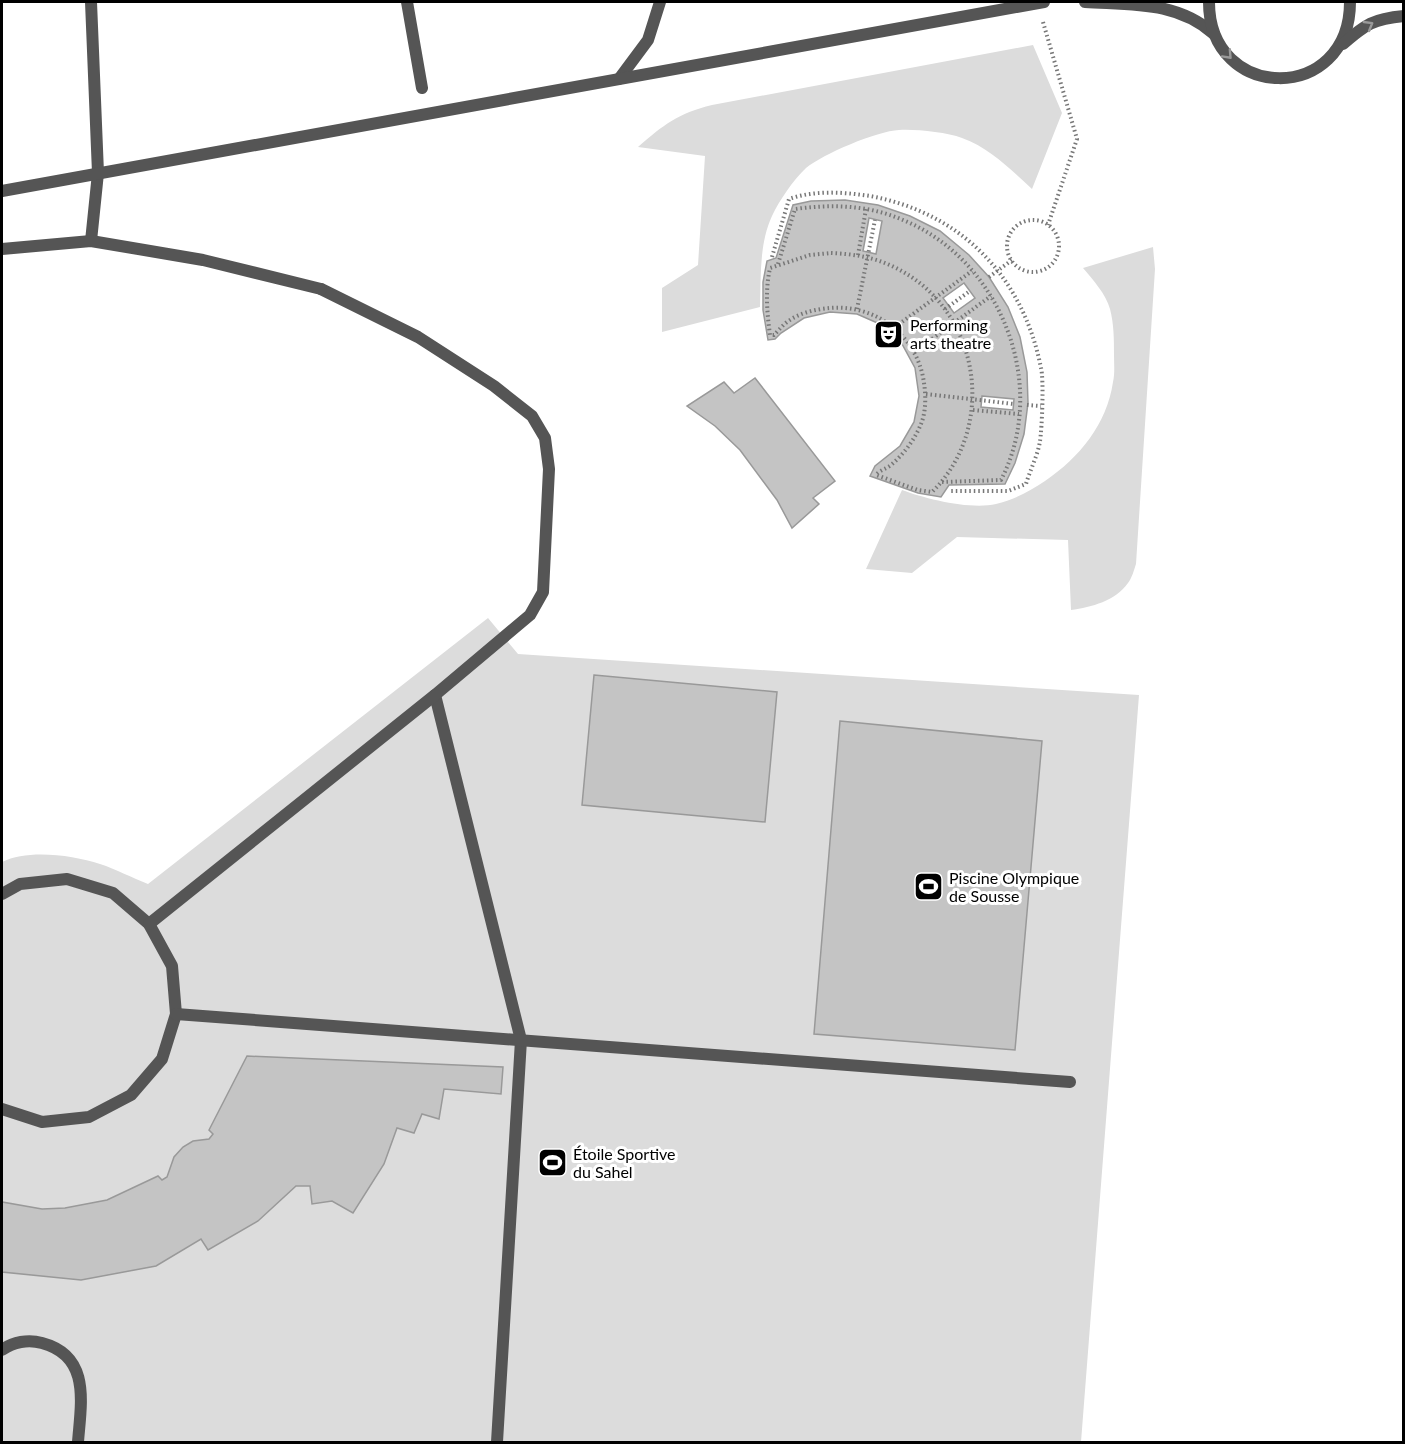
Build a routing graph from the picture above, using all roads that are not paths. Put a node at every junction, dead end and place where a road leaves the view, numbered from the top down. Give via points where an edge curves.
1 (90, 2) edge
2 (407, 2) edge
3 (660, 2) edge
4 (1040, 2) edge
5 (1085, 2) edge
6 (1209, 2) edge
7 (1350, 2) edge
8 (1404, 16) edge
9 (1215, 35) junction
10 (1340, 46) junction
11 (619, 79) junction
12 (422, 88) dead end
13 (98, 173) junction
14 (2, 191) edge
15 (91, 241) junction
16 (2, 249) edge
17 (435, 695) junction
18 (2, 894) edge
19 (149, 924) junction
20 (176, 1014) junction
21 (521, 1040) junction
22 (1070, 1082) dead end
23 (2, 1109) edge
24 (2, 1350) edge
25 (78, 1443) edge
26 (497, 1443) edge

1 - 13 street
2 - 12 street
3 - 11 street via 648,40
4 - 11 street
5 - 9 street via 1179,11
6 - 9 street
7 - 10 street via 1347,32
10 -> 8 street via 1379,19
9 -> 10 street via 1229,57 1241,67 1270,78 1302,75 1323,64
11 - 13 street
13 - 14 street
13 - 15 street
15 - 16 street
15 - 17 street via 203,260 321,289 418,337 494,386 532,416 545,438 549,469 543,592 530,615
17 - 19 street
17 - 21 street
18 - 19 street via 20,884 67,879 113,894
19 - 20 street via 172,966
20 - 21 street
20 - 23 street via 162,1059 131,1095 89,1117 42,1122
21 - 22 street
21 - 26 street
24 - 25 street via 36,1341 66,1355 81,1385

